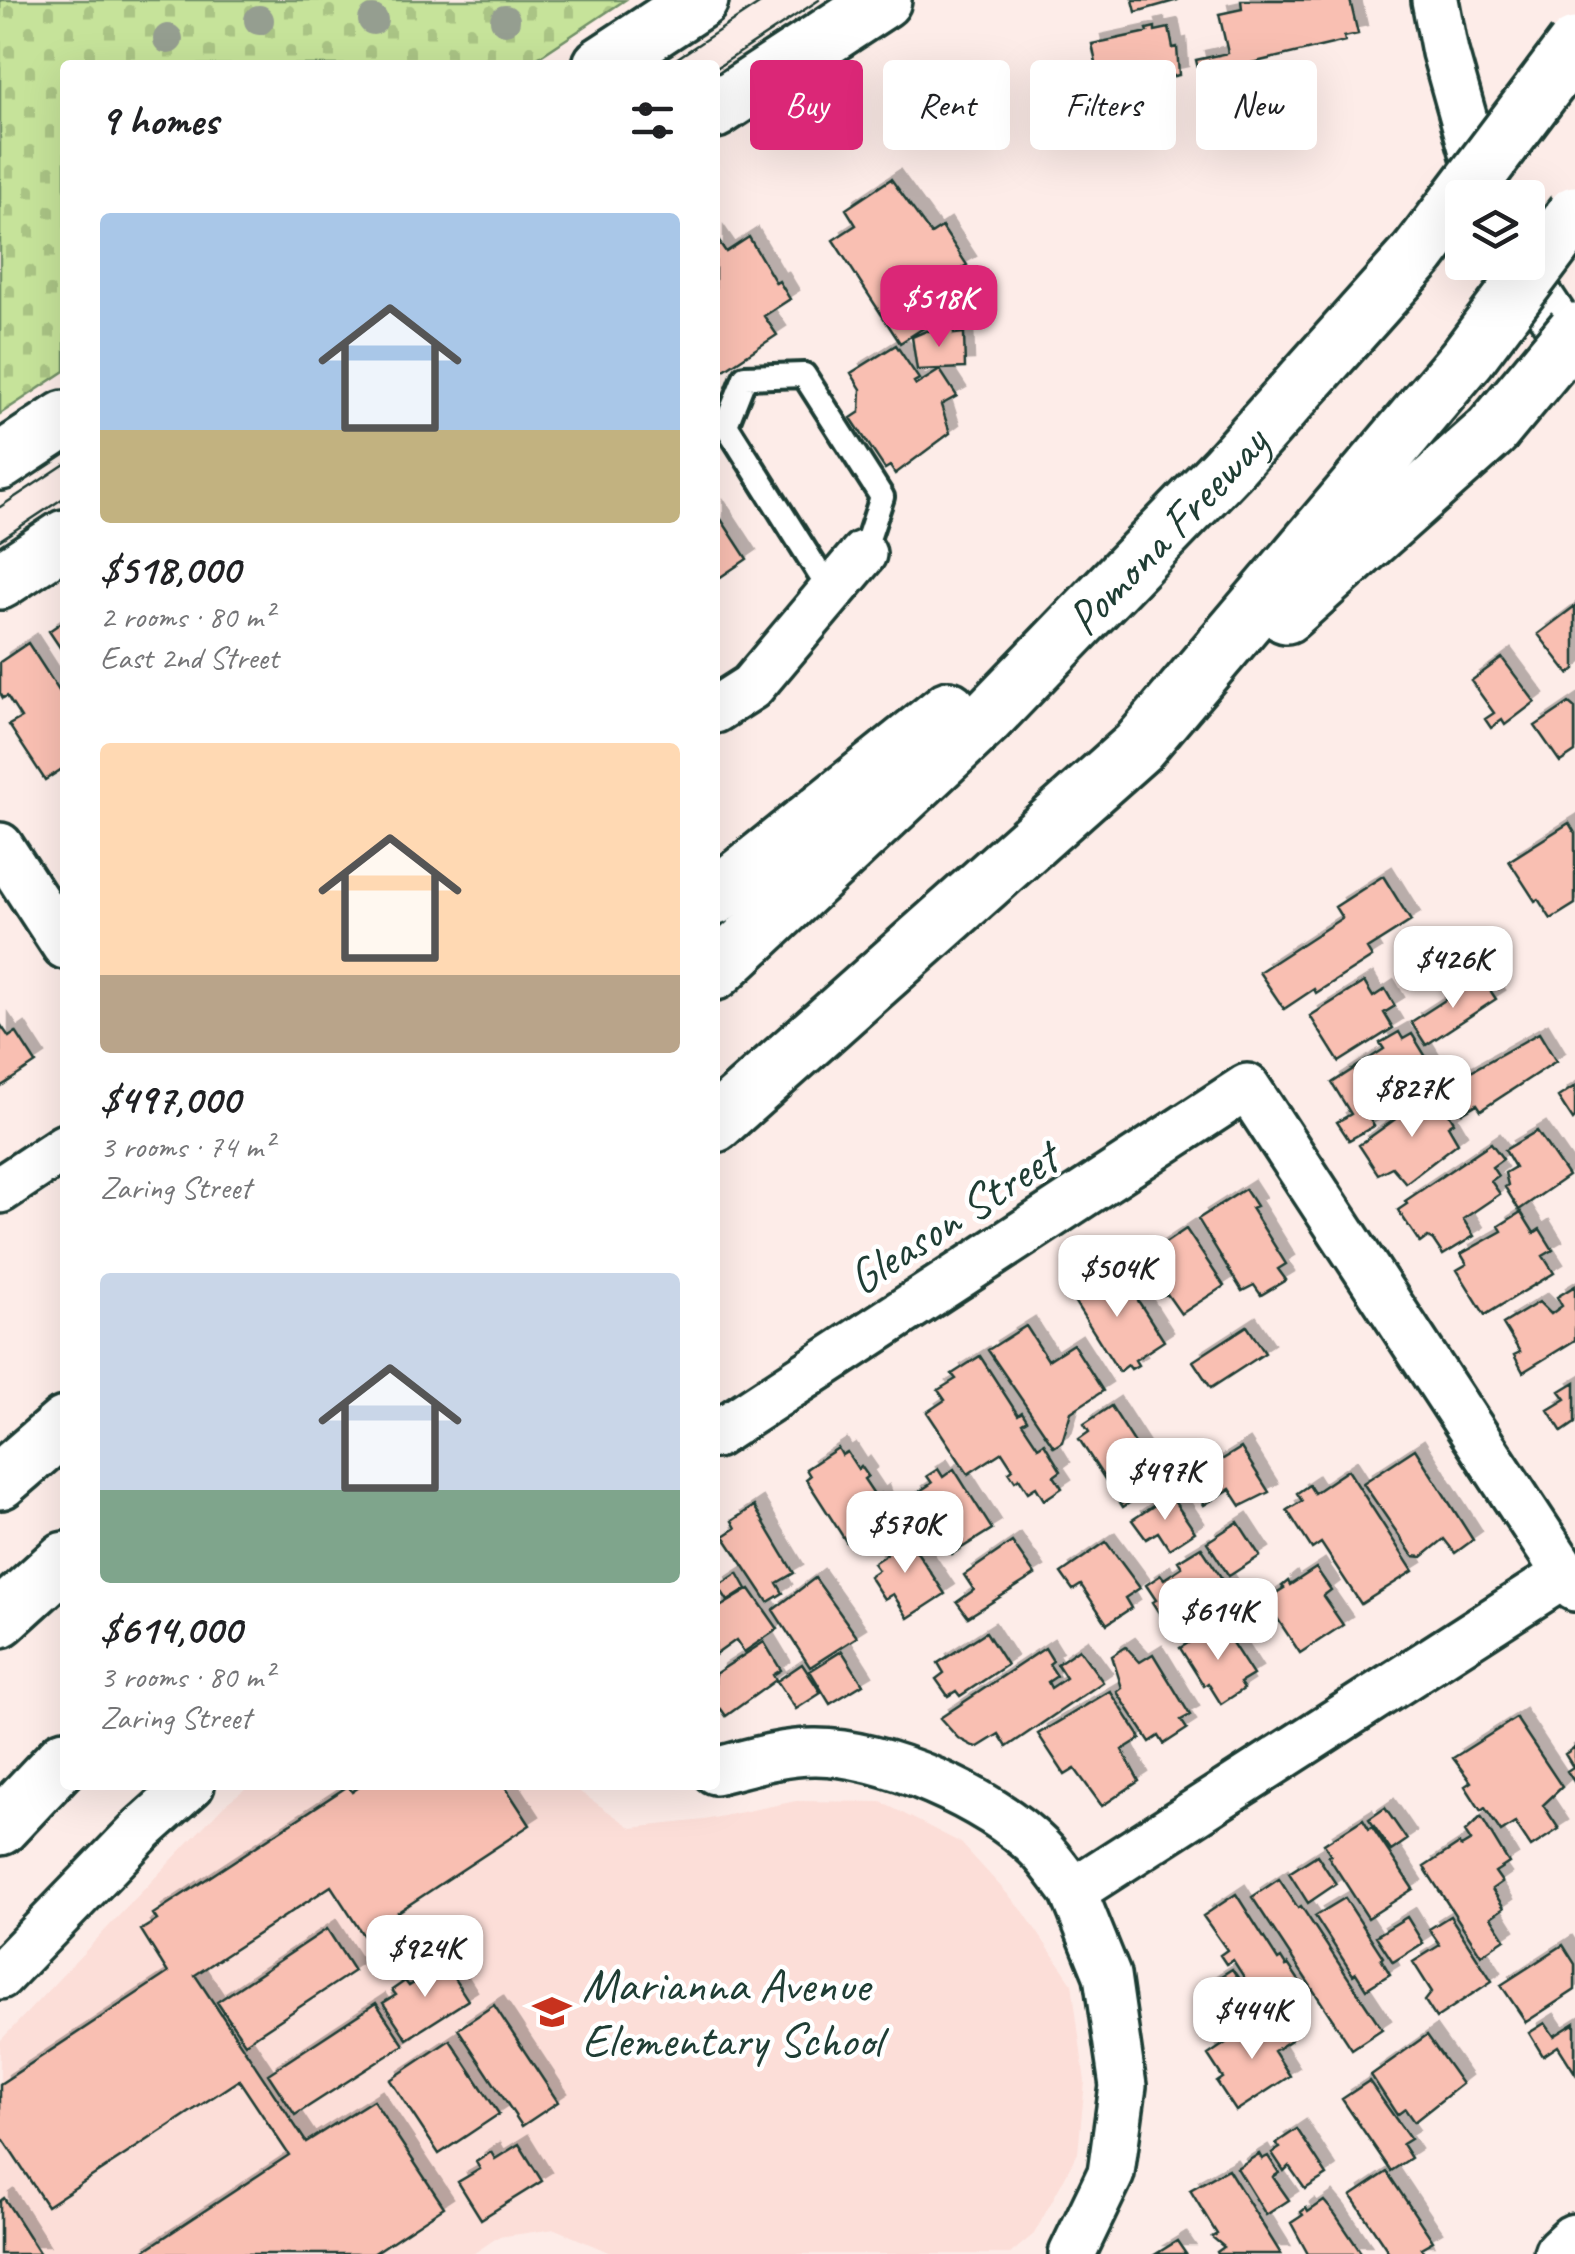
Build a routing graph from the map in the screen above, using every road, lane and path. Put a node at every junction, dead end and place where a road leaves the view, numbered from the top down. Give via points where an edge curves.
1 (700, 0) edge
2 (883, 0) edge
3 (1435, 0) edge
4 (1575, 46) edge
5 (610, 60) edge
6 (720, 107) edge
7 (1481, 180) edge
8 (1575, 214) edge
9 (1529, 280) edge
10 (1575, 331) edge
11 (1575, 350) edge
12 (724, 404) edge
13 (60, 422) edge
14 (0, 462) edge
15 (1227, 468) junction
16 (60, 541) edge
17 (864, 554) joint
18 (0, 581) edge
19 (831, 592) junction
20 (720, 702) edge
21 (1138, 747) junction
22 (0, 846) edge
23 (720, 892) edge
24 (60, 938) edge
25 (720, 967) edge
26 (720, 1120) edge
27 (60, 1151) edge
28 (0, 1190) edge
29 (60, 1429) edge
30 (720, 1431) edge
31 (0, 1481) edge
32 (60, 1565) edge
33 (1570, 1581) edge
34 (0, 1619) edge
35 (60, 1729) edge
36 (60, 1763) edge
37 (720, 1770) edge
38 (0, 1786) edge
39 (186, 1790) edge
40 (0, 1827) edge
41 (1073, 1891) junction
42 (0, 1976) edge
43 (1575, 2242) edge
44 (1072, 2254) edge
45 (1562, 2254) edge

1 - 5 main road
2 - 6 main road
3 - 7 street
4 - 15 main road, Pomona Freeway, bridge via 1418,253
8 - 21 main road, bridge via 1468,357
9 - 11 street
10 - 21 main road, bridge via 1492,432
12 - 17 lane via 745,377 804,375 882,497
12 - 19 lane via 726,425
13 - 14 main road
15 - 23 main road via 986,679
15 - 25 main road, Pomona Freeway via 985,720
16 - 18 main road
17 - 19 street
19 - 20 street via 751,687
21 - 26 main road
22 - 24 street
27 - 28 street
29 - 31 main road
30 - 33 street, Gleason Street via 1247,1087
32 - 34 main road
33 - 41 street
35 - 38 main road
36 - 40 main road
37 - 41 street via 813,1752 897,1767 1001,1818 1039,1848
39 - 42 street
41 - 44 street via 1108,1976 1123,2086 1111,2173
43 - 45 main road

